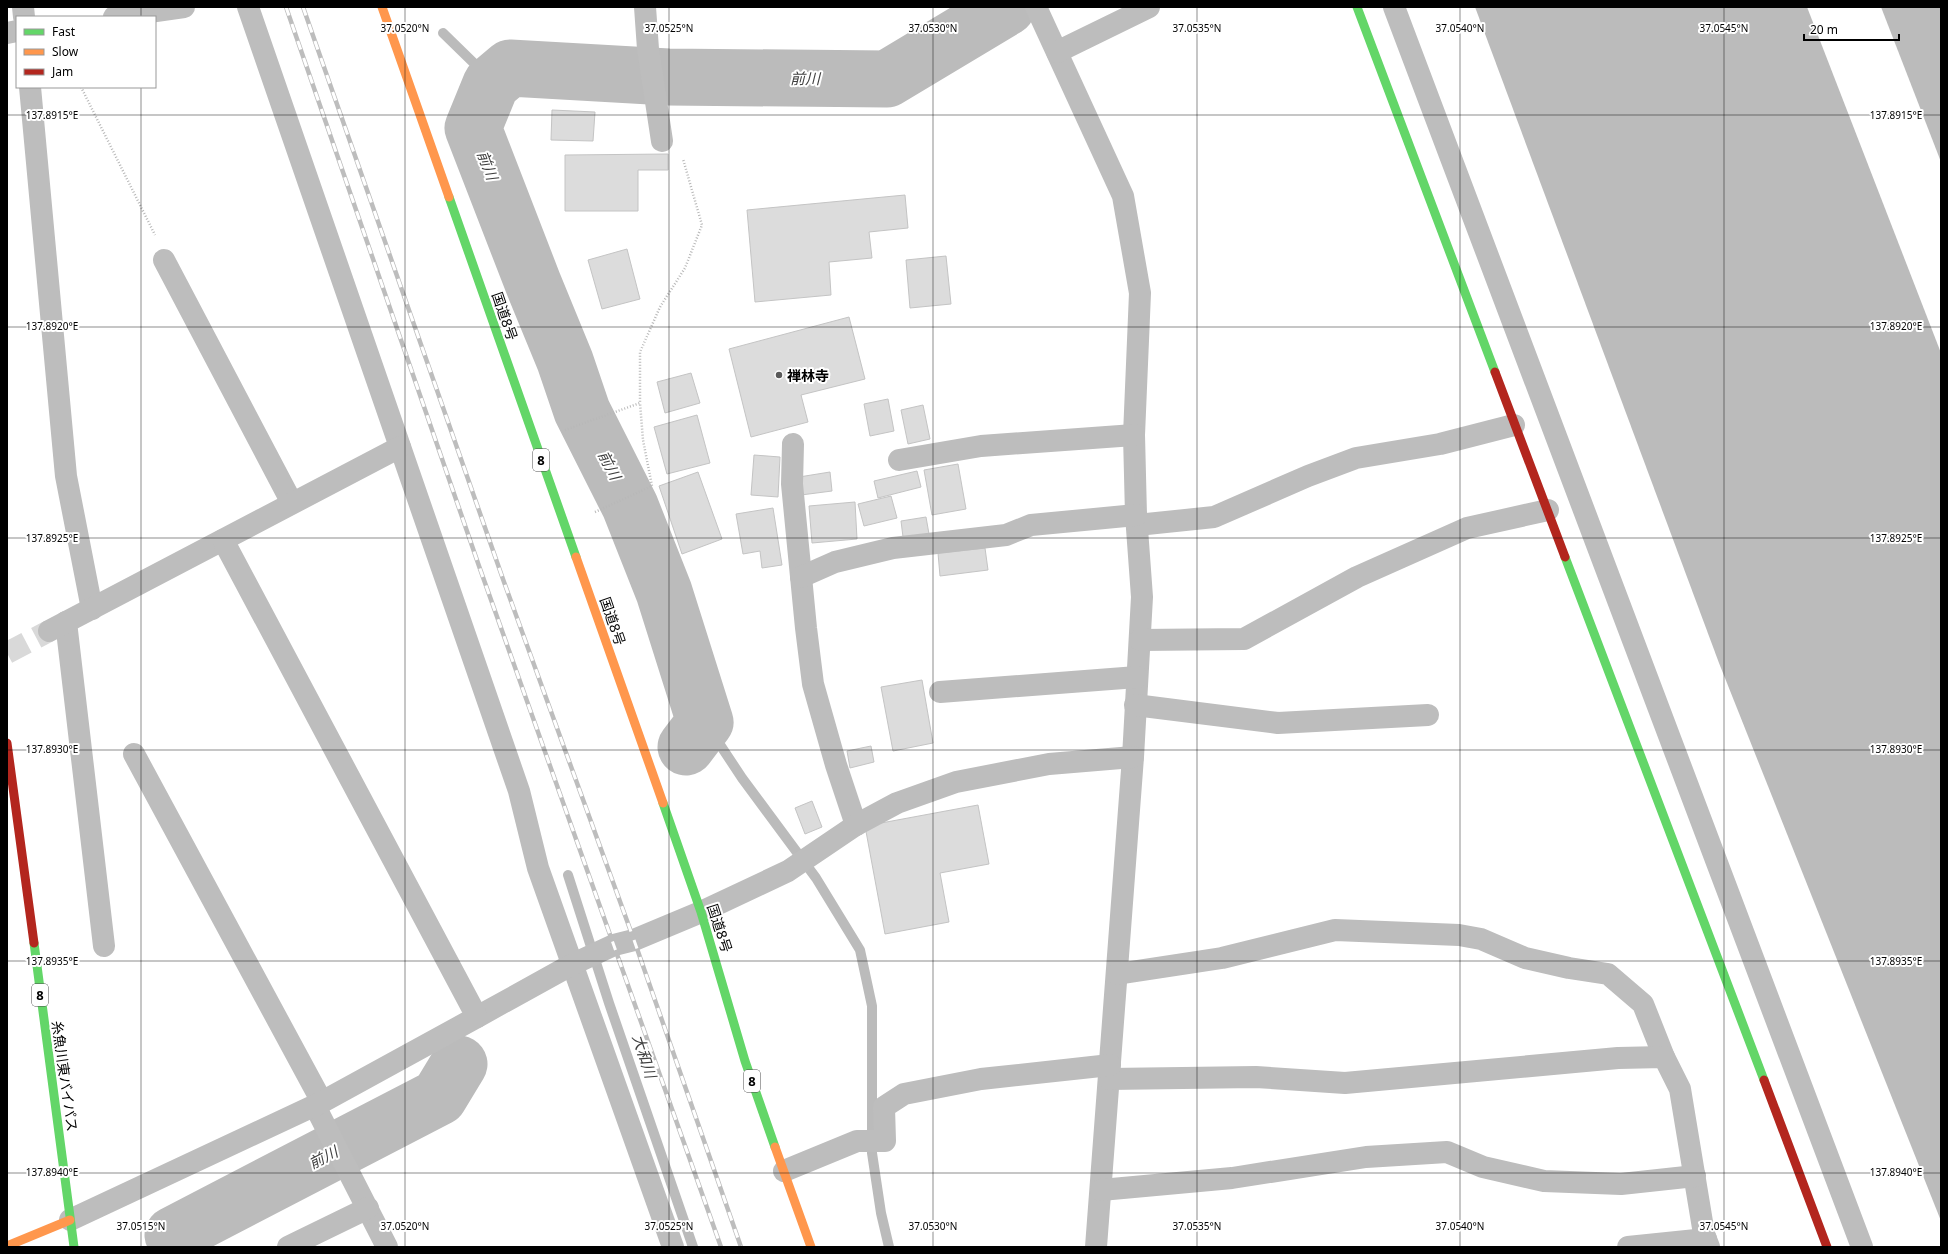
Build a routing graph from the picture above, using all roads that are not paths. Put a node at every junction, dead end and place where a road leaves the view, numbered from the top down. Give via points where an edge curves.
1 (184, 7) edge
2 (248, 7) edge
3 (382, 7) edge
4 (645, 7) edge
5 (1036, 7) edge
6 (1149, 7) edge
7 (1357, 7) edge
8 (1394, 7) edge
9 (121, 16) edge
10 (1057, 52) junction
11 (30, 88) edge
12 (662, 141) road end
13 (164, 260) road end
14 (1514, 424) junction
15 (1134, 435) junction
16 (793, 444) dead end
17 (400, 447) junction
18 (899, 460) dead end
19 (292, 503) junction
20 (1548, 510) junction
21 (1136, 520) junction
22 (222, 540) junction
23 (801, 577) junction
24 (92, 608) junction
25 (1140, 640) junction
26 (1138, 677) junction
27 (940, 692) dead end
28 (1135, 705) junction
29 (1428, 715) dead end
30 (7, 743) edge
31 (134, 754) dead end
32 (1133, 757) junction
33 (856, 825) junction
34 (701, 912) junction
35 (104, 946) dead end
36 (571, 965) junction
37 (1117, 974) junction
38 (477, 1018) junction
39 (1664, 1057) junction
40 (1110, 1072) junction
41 (319, 1104) junction
42 (784, 1171) junction
43 (1695, 1176) junction
44 (1100, 1190) junction
45 (368, 1208) junction
46 (70, 1220) junction
47 (379, 1243) edge
48 (1708, 1243) edge
49 (7, 1246) edge
50 (74, 1247) edge
51 (288, 1247) edge
52 (673, 1247) edge
53 (811, 1247) edge
54 (1096, 1247) edge
55 (1628, 1247) edge
56 (1827, 1247) edge
57 (1862, 1247) edge

1 - 9 street
2 - 17 street
3 - 34 main road, 国道8号 / 8
4 - 12 street via 648,49
5 - 10 street
6 - 10 street
7 - 14 main road
8 - 57 street
10 - 15 street via 1123,196 1140,293
11 - 24 street via 66,476
13 - 19 street
14 - 20 main road
14 - 21 street via 1440,444 1356,458 1214,517
15 - 18 street via 981,446
15 - 21 street
16 - 23 street via 792,484
17 - 19 street
17 - 36 street via 519,791 538,868
19 - 22 street
20 - 25 street via 1467,528 1358,577 1244,638
20 - 56 main road
21 - 23 street via 1031,525 1006,535 893,548 835,562
21 - 25 street via 1142,597
22 - 24 street
22 - 38 street
23 - 33 street via 813,684
24 - 35 street via 58,626
25 - 26 street
26 - 27 street
26 - 28 street
28 - 29 street via 1278,723
28 - 32 street
30 - 46 main road, 糸魚川東バイパス / 8
31 - 41 street
32 - 33 street via 1049,764 956,782 897,804
32 - 37 street
33 - 34 street via 788,871
34 - 36 street via 634,940 614,945
34 - 42 main road, 国道8号 / 8 via 745,1062
36 - 38 street
36 - 52 street
37 - 39 street via 1222,958 1335,930 1459,935 1482,939 1525,958 1608,974 1643,1004
37 - 40 street
38 - 41 street
39 - 40 street via 1618,1058 1345,1083
39 - 43 street via 1680,1089
40 - 42 street via 981,1079 904,1094 884,1107 885,1141 857,1141
40 - 44 street
41 - 45 street
41 - 46 street
42 - 53 main road, 国道8号 / 8
43 - 44 street via 1621,1184 1544,1181 1482,1167 1447,1152 1366,1158 1232,1178
43 - 48 street
44 - 54 street
45 - 47 street
45 - 51 street
46 - 49 main road
46 - 50 main road, 糸魚川東バイパス / 8
48 - 55 street

